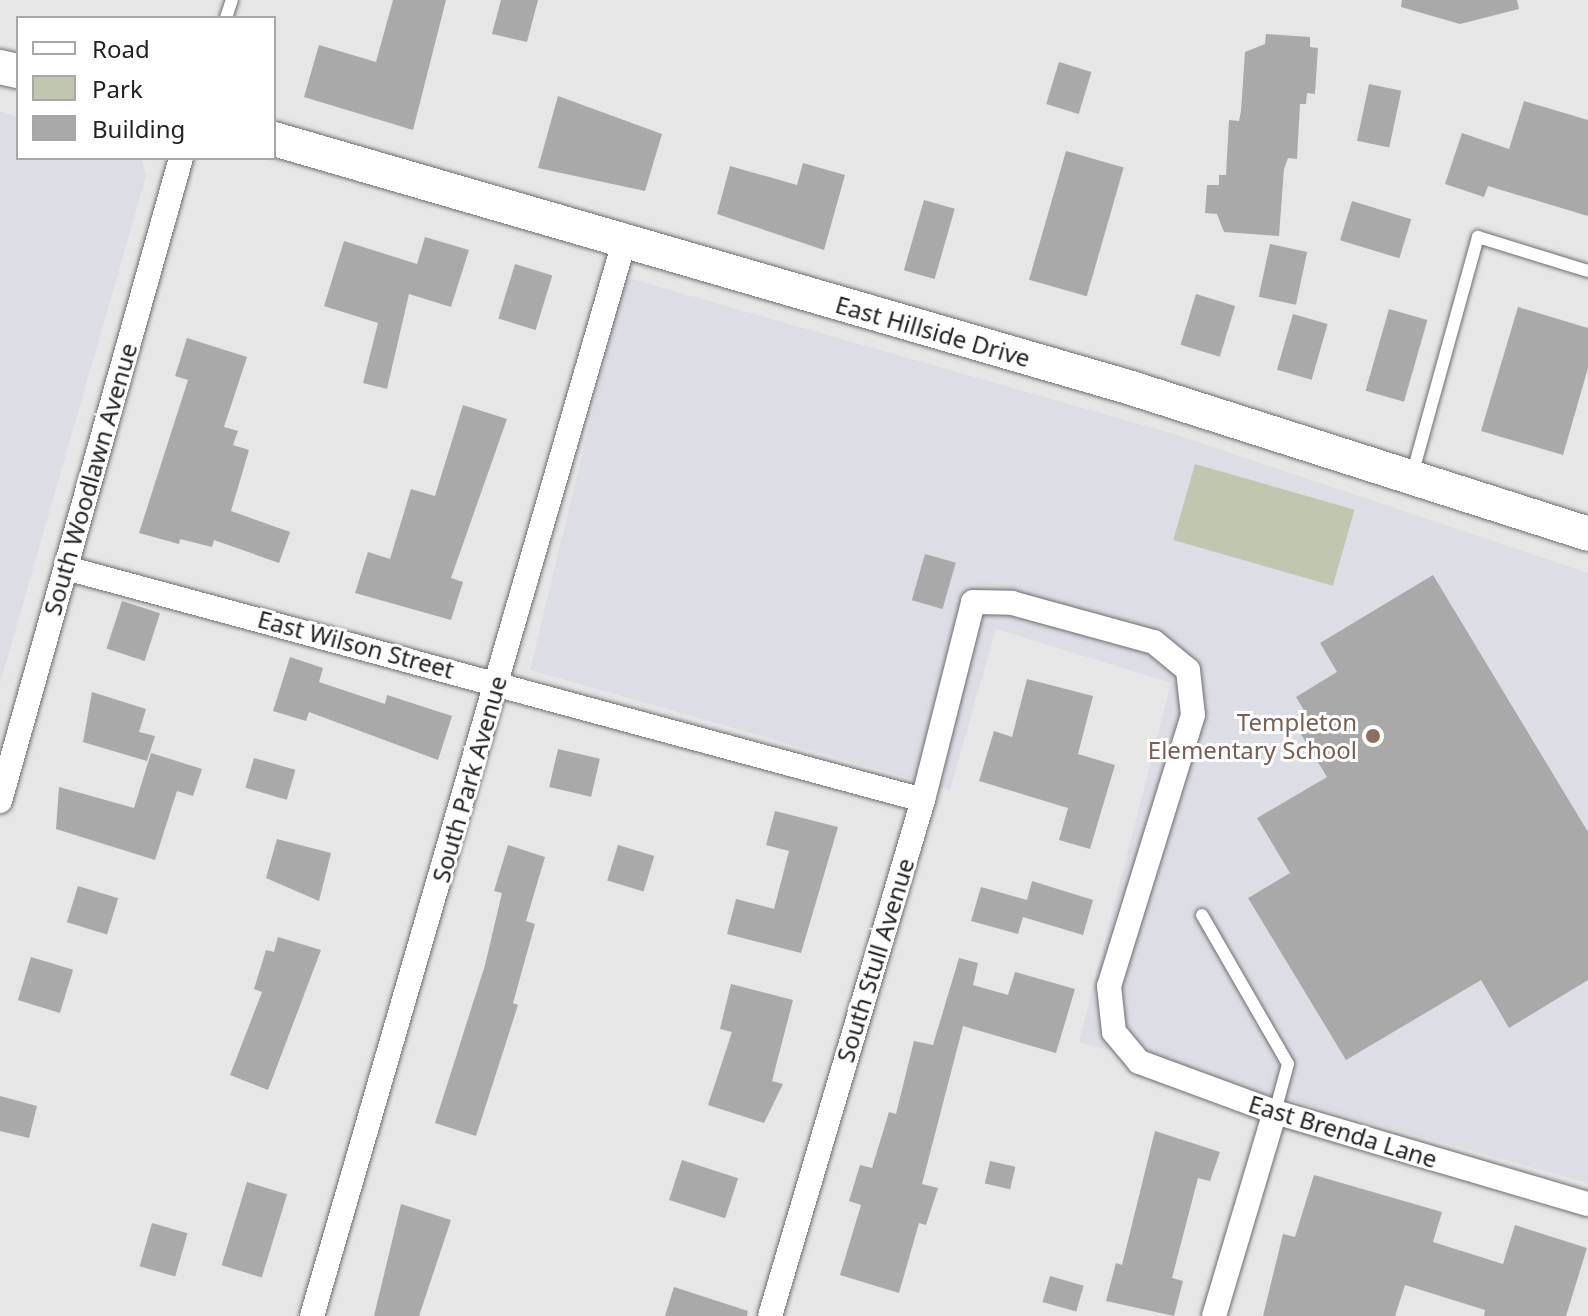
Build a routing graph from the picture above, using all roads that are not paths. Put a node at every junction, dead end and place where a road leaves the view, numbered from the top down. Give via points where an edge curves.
1 (276, 140) edge
2 (180, 160) edge
3 (624, 242) junction
4 (1588, 271) edge
5 (1411, 478) junction
6 (1588, 534) edge
7 (66, 568) junction
8 (498, 682) junction
9 (923, 800) junction
10 (0, 801) edge
11 (1202, 915) dead end
12 (1114, 1032) joint
13 (1275, 1112) junction
14 (1588, 1204) edge
15 (312, 1316) edge
16 (770, 1316) edge
17 (1214, 1316) edge

1 - 3 main road, East Hillside Drive
2 - 7 street, South Woodlawn Avenue
3 - 5 main road, East Hillside Drive via 1125,386
3 - 8 street, South Park Avenue
4 - 5 lane via 1478,237
5 - 6 main road, East Hillside Drive
7 - 8 street, East Wilson Street
7 - 10 street, South Woodlawn Avenue
8 - 9 street, East Wilson Street
8 - 15 street, South Park Avenue
9 - 12 street, South Stull Avenue via 973,602 1012,603 1154,642 1188,670 1193,715 1109,986
9 - 16 street, South Stull Avenue
11 - 13 lane via 1288,1064
12 - 13 street, East Brenda Lane via 1139,1062
13 - 14 street, East Brenda Lane
13 - 17 street

